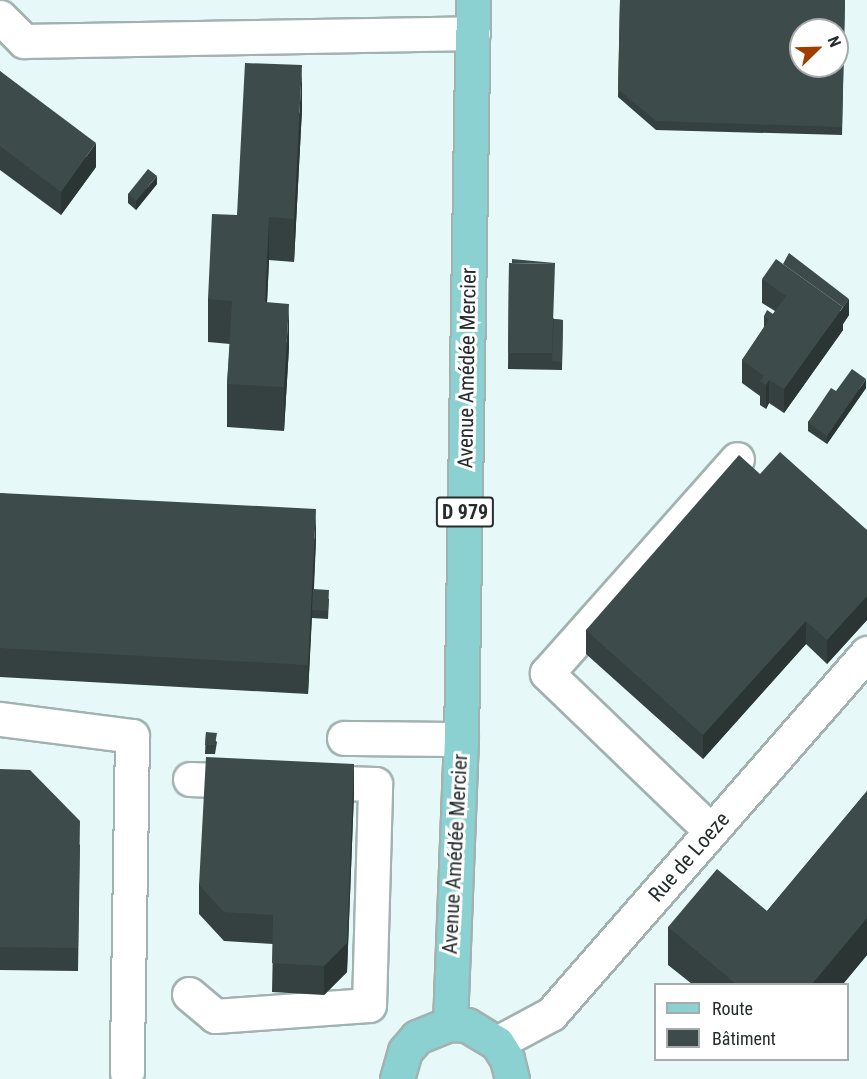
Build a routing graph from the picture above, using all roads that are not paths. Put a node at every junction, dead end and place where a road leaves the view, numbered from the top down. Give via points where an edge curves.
1 (473, 0) edge
2 (0, 16) edge
3 (473, 33) junction
4 (738, 458) edge
5 (867, 653) edge
6 (0, 719) edge
7 (344, 738) dead end
8 (461, 739) junction
9 (190, 779) dead end
10 (711, 831) junction
11 (189, 994) dead end
12 (450, 1024) junction
13 (497, 1042) junction
14 (128, 1077) edge
15 (396, 1079) edge
16 (512, 1079) edge

1 - 3 main road, Avenue Amédée Mercier / D 979
2 - 3 street via 24,41
3 - 8 main road, Avenue Amédée Mercier / D 979
4 - 10 street via 547,674
5 - 10 street, Rue de Loeze
6 - 14 street via 132,736
7 - 8 street
8 - 12 main road, Avenue Amédée Mercier / D 979
9 - 11 street via 375,784 369,1005 215,1016
10 - 13 street, Rue de Loeze via 551,1014
12 - 13 main road via 467,1025
12 - 15 main road via 417,1037 405,1051
13 - 16 main road

